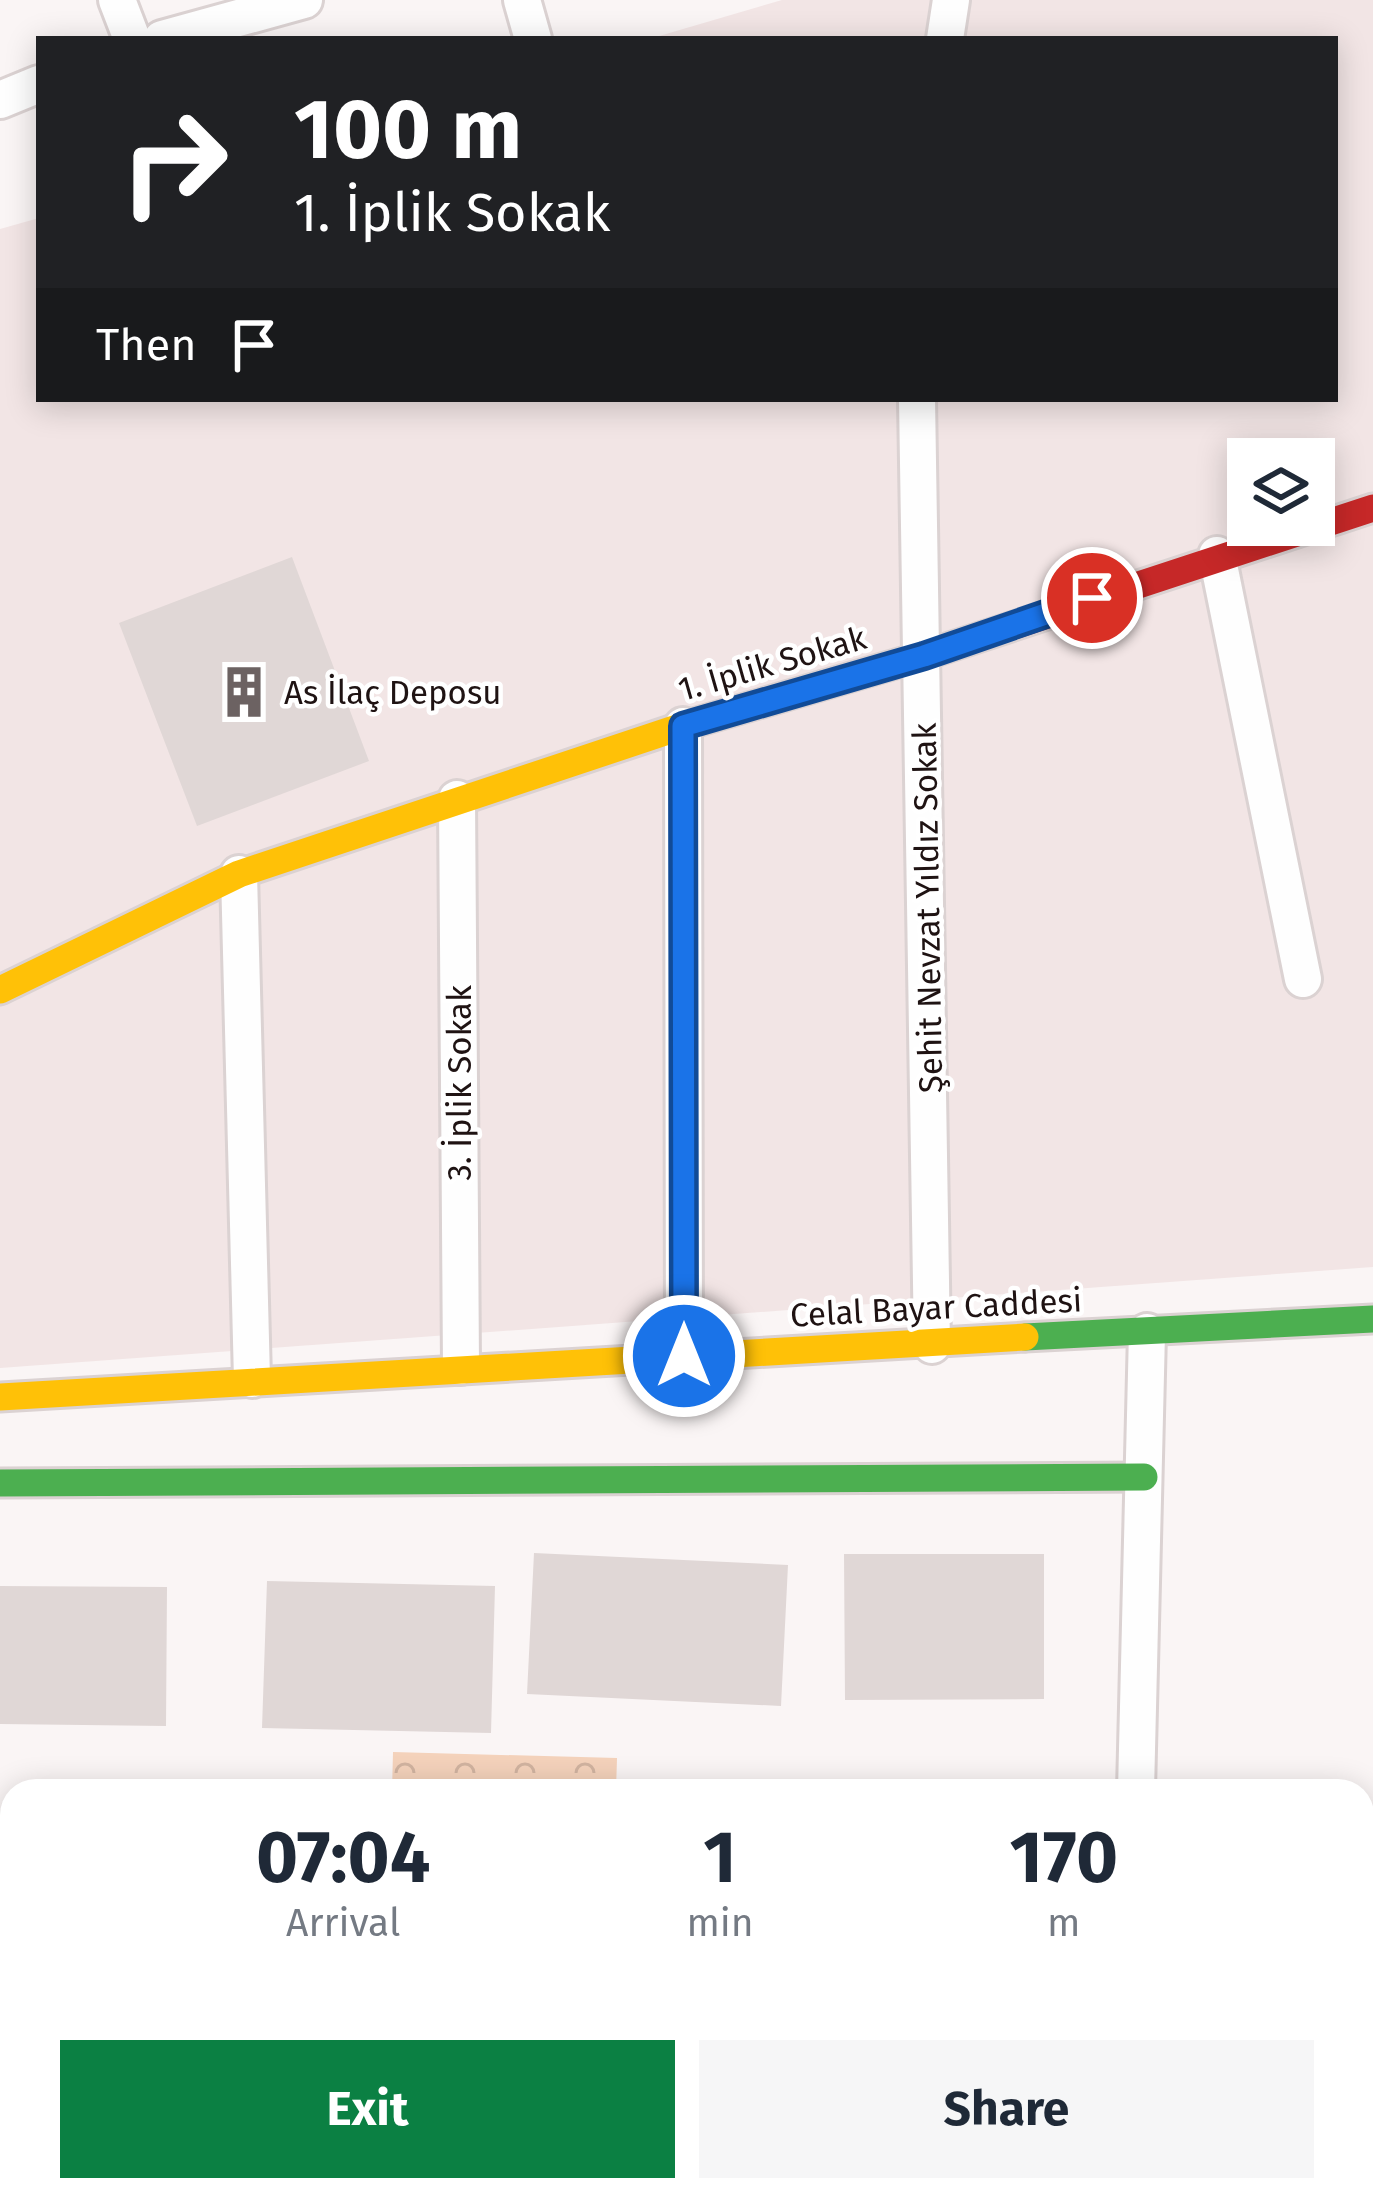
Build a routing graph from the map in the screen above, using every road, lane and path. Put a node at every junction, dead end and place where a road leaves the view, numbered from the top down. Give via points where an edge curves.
1 (117, 0) edge
2 (304, 0) edge
3 (522, 0) edge
4 (951, 0) edge
5 (131, 36) edge
6 (173, 36) edge
7 (532, 36) edge
8 (945, 36) edge
9 (36, 85) edge
10 (0, 100) edge
11 (917, 402) edge
12 (1373, 508) edge
13 (1217, 555) junction
14 (924, 656) junction
15 (683, 726) junction
16 (457, 799) junction
17 (239, 874) junction
18 (1303, 980) dead end
19 (0, 990) edge
20 (1373, 1319) edge
21 (1147, 1332) junction
22 (932, 1345) junction
23 (684, 1356) junction
24 (461, 1366) junction
25 (252, 1379) junction
26 (0, 1397) edge
27 (1144, 1477) junction
28 (0, 1483) edge
29 (1136, 1779) edge

1 - 5 street
2 - 6 street
3 - 7 street
4 - 8 street
9 - 10 street
11 - 14 street, Şehit Nevzat Yıldız Sokak
12 - 13 street, 1. İplik Sokak
13 - 14 street, 1. İplik Sokak
13 - 18 street
14 - 15 street, 1. İplik Sokak
14 - 22 street, Şehit Nevzat Yıldız Sokak
15 - 16 street, 1. İplik Sokak
15 - 23 street
16 - 17 street, 1. İplik Sokak
16 - 24 street, 3. İplik Sokak
17 - 19 street, 1. İplik Sokak
17 - 25 street
20 - 21 street, Celal Bayar Caddesi
21 - 22 street, Celal Bayar Caddesi
21 - 27 street
22 - 23 street, Celal Bayar Caddesi
23 - 24 street, Celal Bayar Caddesi
24 - 25 street, Celal Bayar Caddesi
25 - 26 street, Celal Bayar Caddesi
27 - 28 street
27 - 29 street

